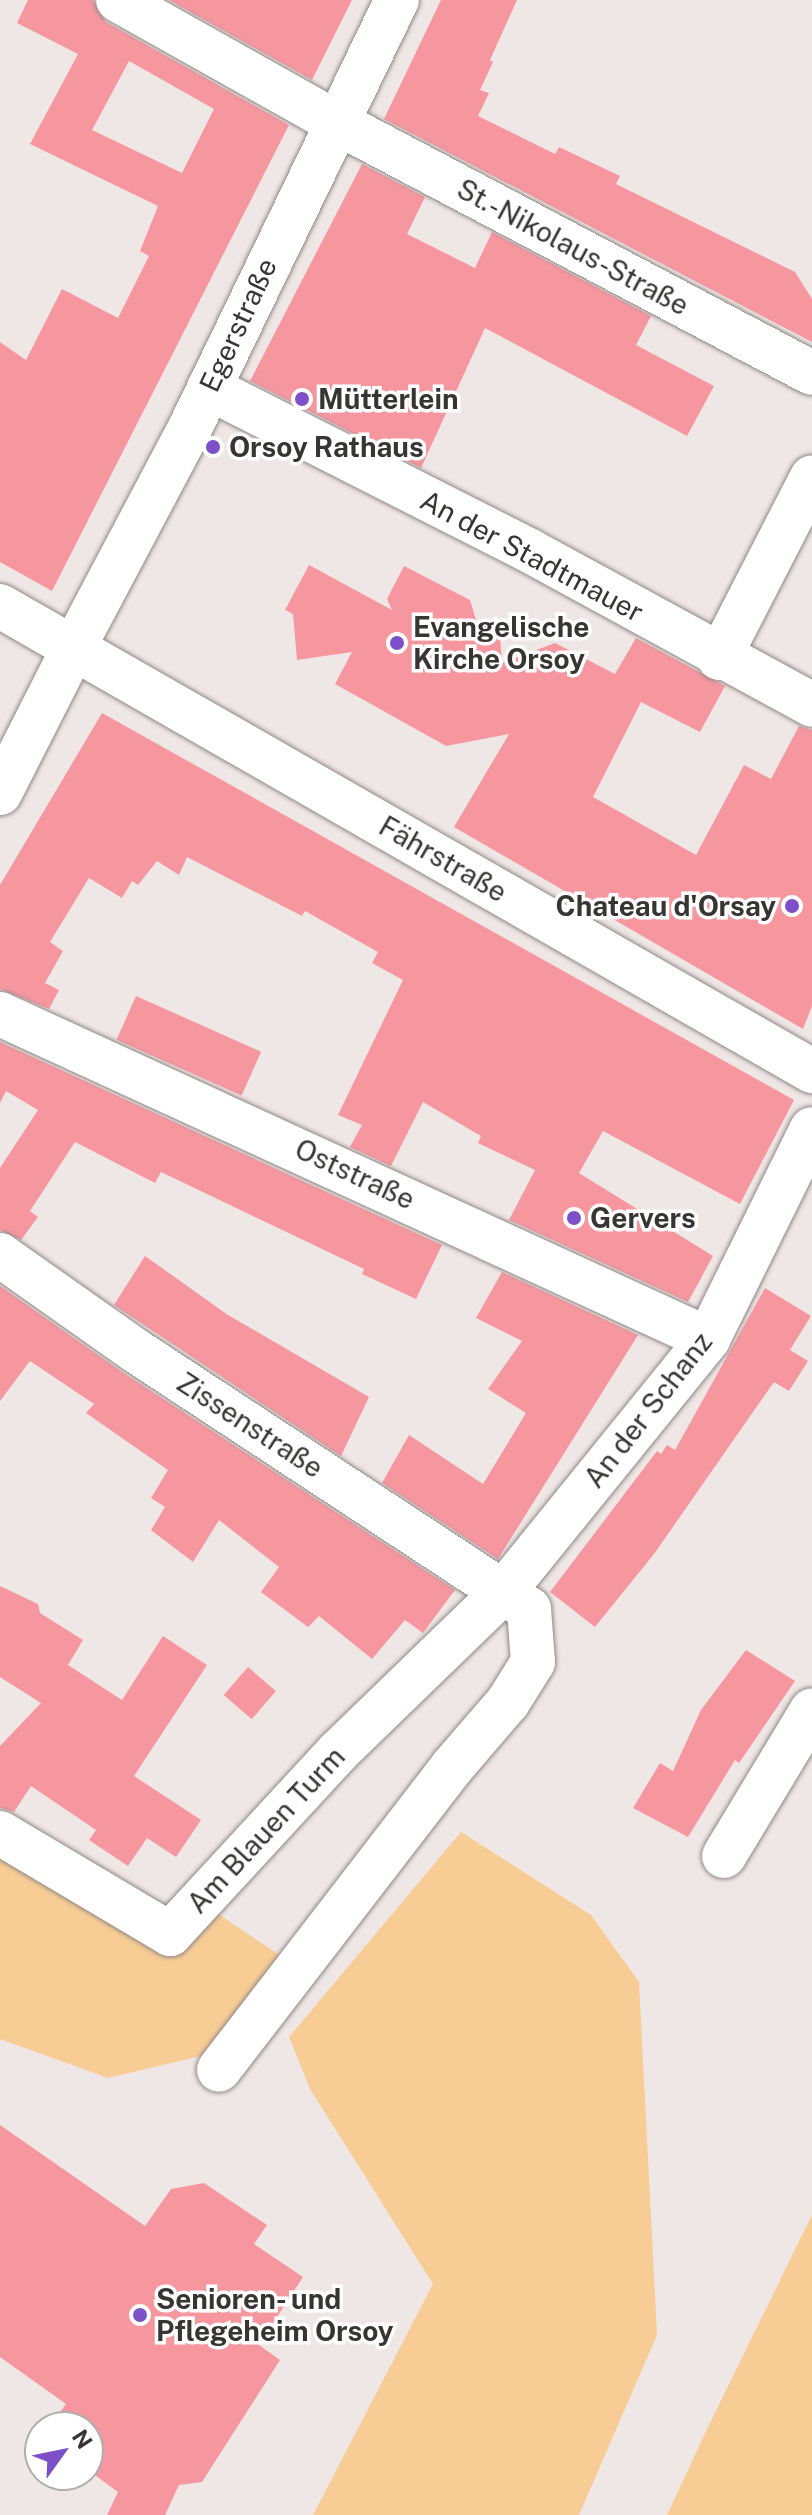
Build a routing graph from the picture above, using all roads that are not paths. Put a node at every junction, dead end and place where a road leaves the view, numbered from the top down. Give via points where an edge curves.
1 (118, 0) edge
2 (397, 0) edge
3 (334, 121) junction
4 (812, 373) edge
5 (209, 388) junction
6 (812, 477) edge
7 (0, 606) edge
8 (74, 647) junction
9 (719, 658) junction
10 (812, 705) edge
11 (0, 793) edge
12 (0, 1014) edge
13 (809, 1060) edge
14 (812, 1129) edge
15 (0, 1255) edge
16 (708, 1339) junction
17 (505, 1590) junction
18 (812, 1710) edge
19 (0, 1833) edge
20 (724, 1856) dead end
21 (219, 2070) dead end

1 - 3 street, St.-Nikolaus-Straße
2 - 3 street, Egerstraße
3 - 4 street, St.-Nikolaus-Straße
3 - 5 street, Egerstraße
5 - 8 street, Egerstraße
5 - 9 street, An der Stadtmauer via 530,551
6 - 9 street
7 - 8 street, Fährstraße
8 - 11 street, Egerstraße
8 - 13 street, Fährstraße
9 - 10 street, An der Stadtmauer
12 - 16 street, Oststraße
14 - 16 street, An der Schanz
15 - 17 street, Zissenstraße via 136,1351
16 - 17 street, An der Schanz
17 - 19 street, Am Blauen Turm via 338,1752 170,1934
17 - 21 street, Zissenstraße via 529,1609 533,1662 508,1702
18 - 20 street

